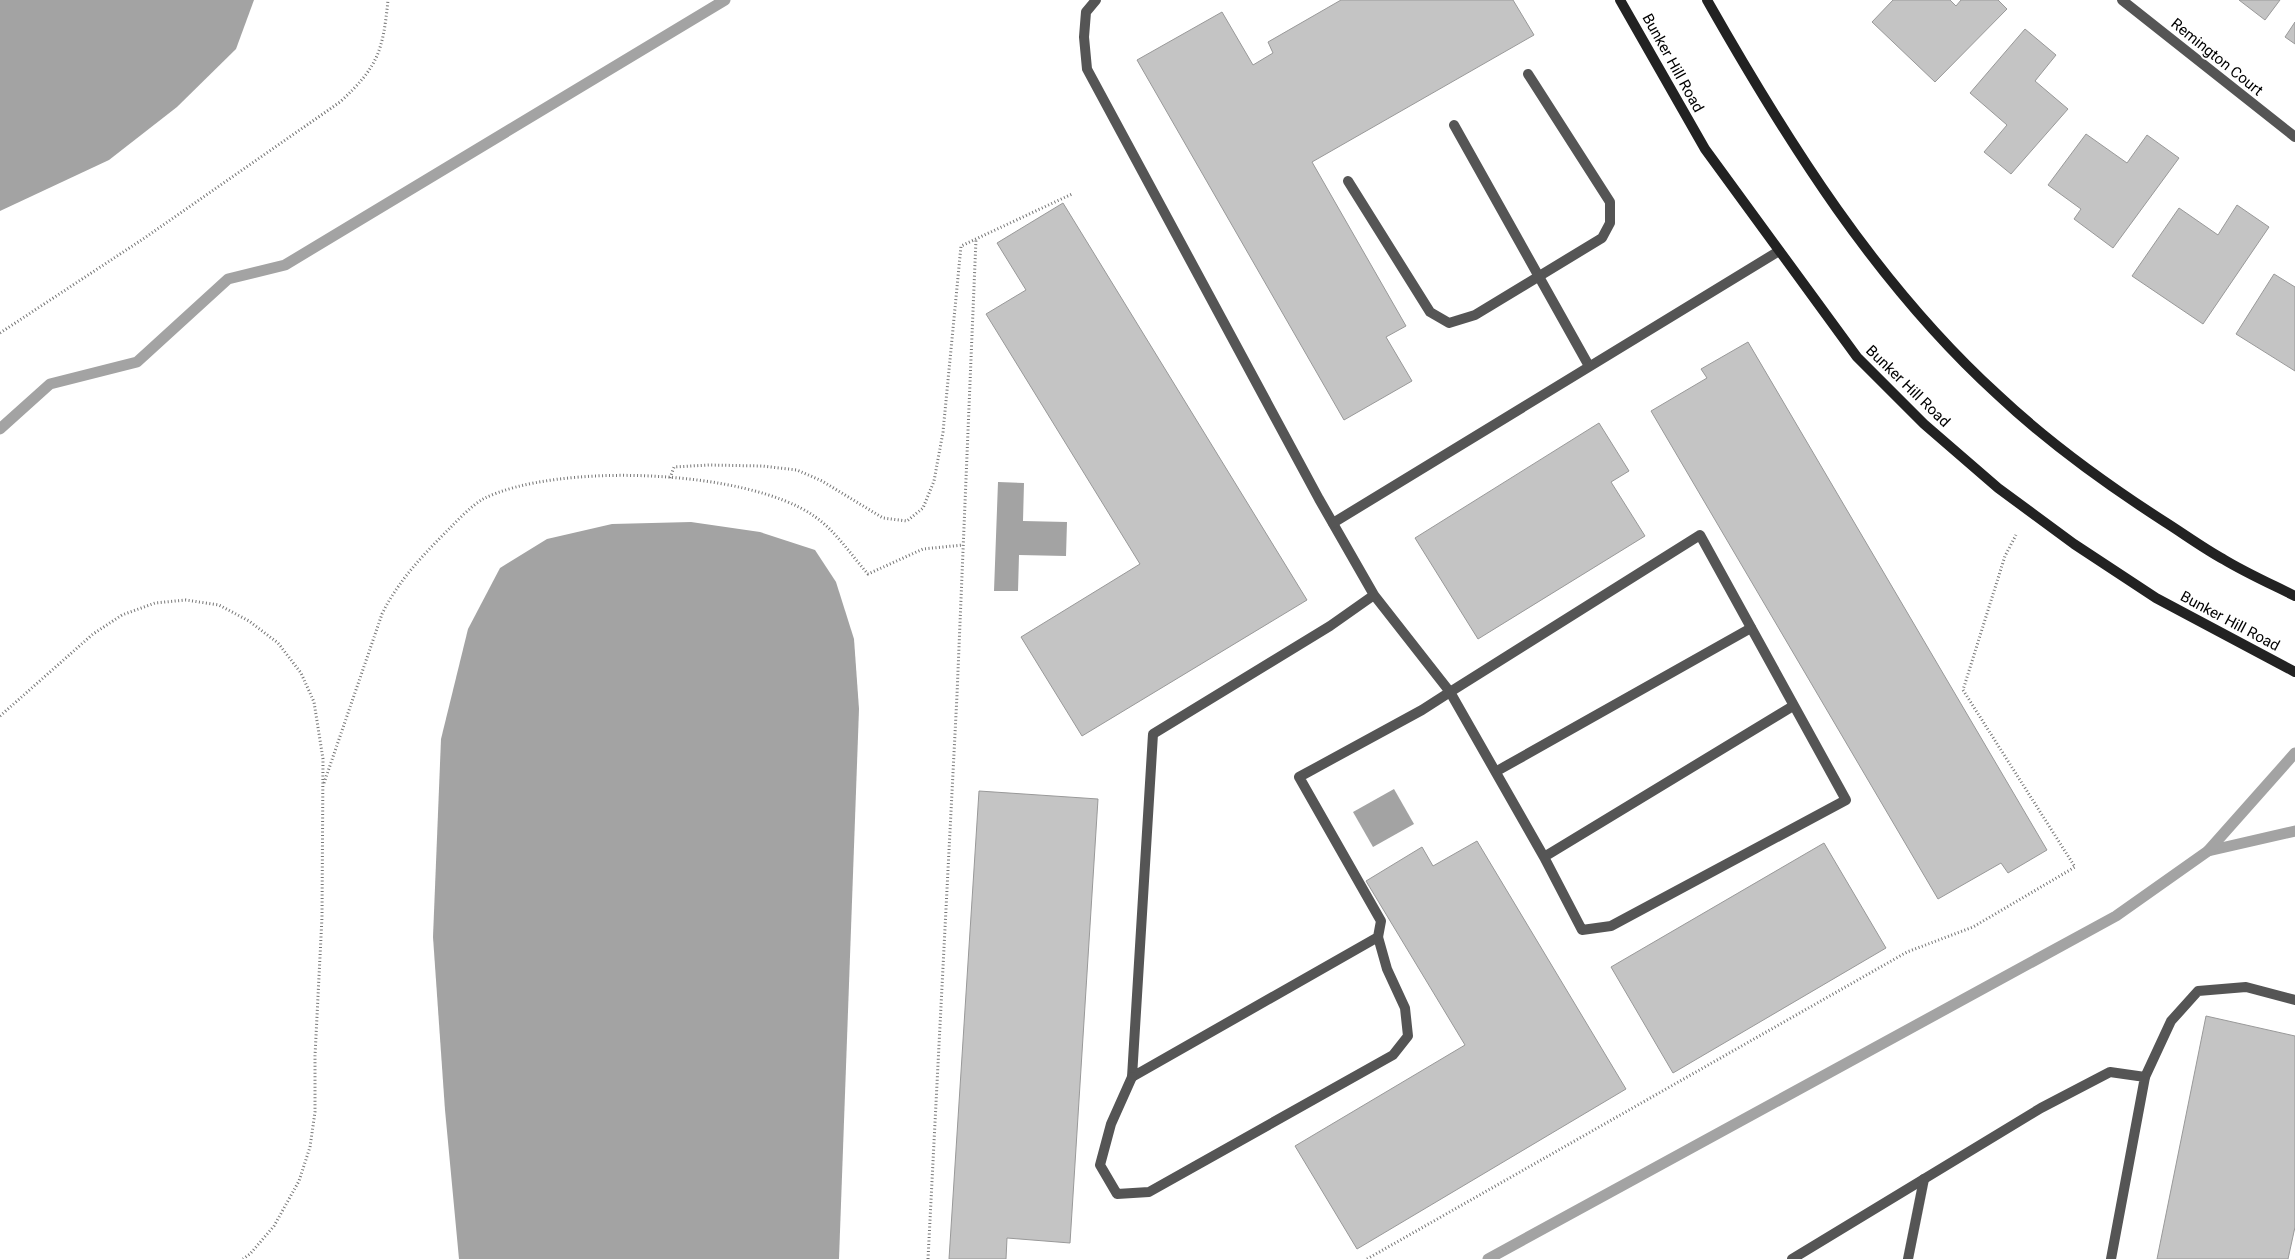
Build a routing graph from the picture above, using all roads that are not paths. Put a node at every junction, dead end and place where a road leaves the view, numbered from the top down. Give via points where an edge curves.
1 (1096, 0) edge
2 (1620, 0) edge
3 (1707, 0) edge
4 (2122, 0) edge
5 (1528, 74) dead end
6 (1454, 125) dead end
7 (2295, 137) edge
8 (1348, 181) dead end
9 (1779, 251) junction
10 (1539, 278) junction
11 (1589, 366) junction
12 (1333, 523) junction
13 (1374, 595) junction
14 (2295, 596) edge
15 (1751, 628) junction
16 (2295, 672) edge
17 (1450, 692) junction
18 (1793, 706) junction
19 (1497, 771) junction
20 (1544, 857) junction
21 (1378, 937) junction
22 (2295, 1000) edge
23 (2145, 1077) junction
24 (1132, 1078) junction
25 (1924, 1179) junction
26 (1792, 1259) edge
27 (1908, 1259) edge
28 (2111, 1259) edge

1 - 12 street via 1086,12 1087,68
2 - 9 main road, Bunker Hill Road via 1701,143
3 - 14 main road via 1752,80 1856,236 1938,335 1977,375 2041,434 2113,488 2222,559
4 - 7 street, Remington Court
5 - 10 street via 1610,202 1610,223 1602,238
6 - 10 street
8 - 10 street via 1430,312 1449,323 1475,315
9 - 11 street
9 - 16 main road, Bunker Hill Road via 1857,357 1924,424 1998,488 2074,544 2156,598
10 - 11 street
11 - 12 street
12 - 13 street
13 - 17 street
13 - 24 street via 1330,626 1152,734
15 - 17 street via 1700,535
15 - 18 street
15 - 19 street
17 - 19 street
17 - 21 street via 1299,777 1381,921
18 - 20 street
18 - 20 street via 1846,800 1611,926 1582,930
19 - 20 street
21 - 24 street
21 - 24 street via 1387,969 1405,1008 1408,1036 1393,1055 1149,1192 1117,1194 1100,1166 1111,1124
22 - 23 street via 2246,987 2198,991 2171,1021
23 - 25 street via 2110,1072 2041,1108
23 - 28 street
25 - 26 street
25 - 27 street

